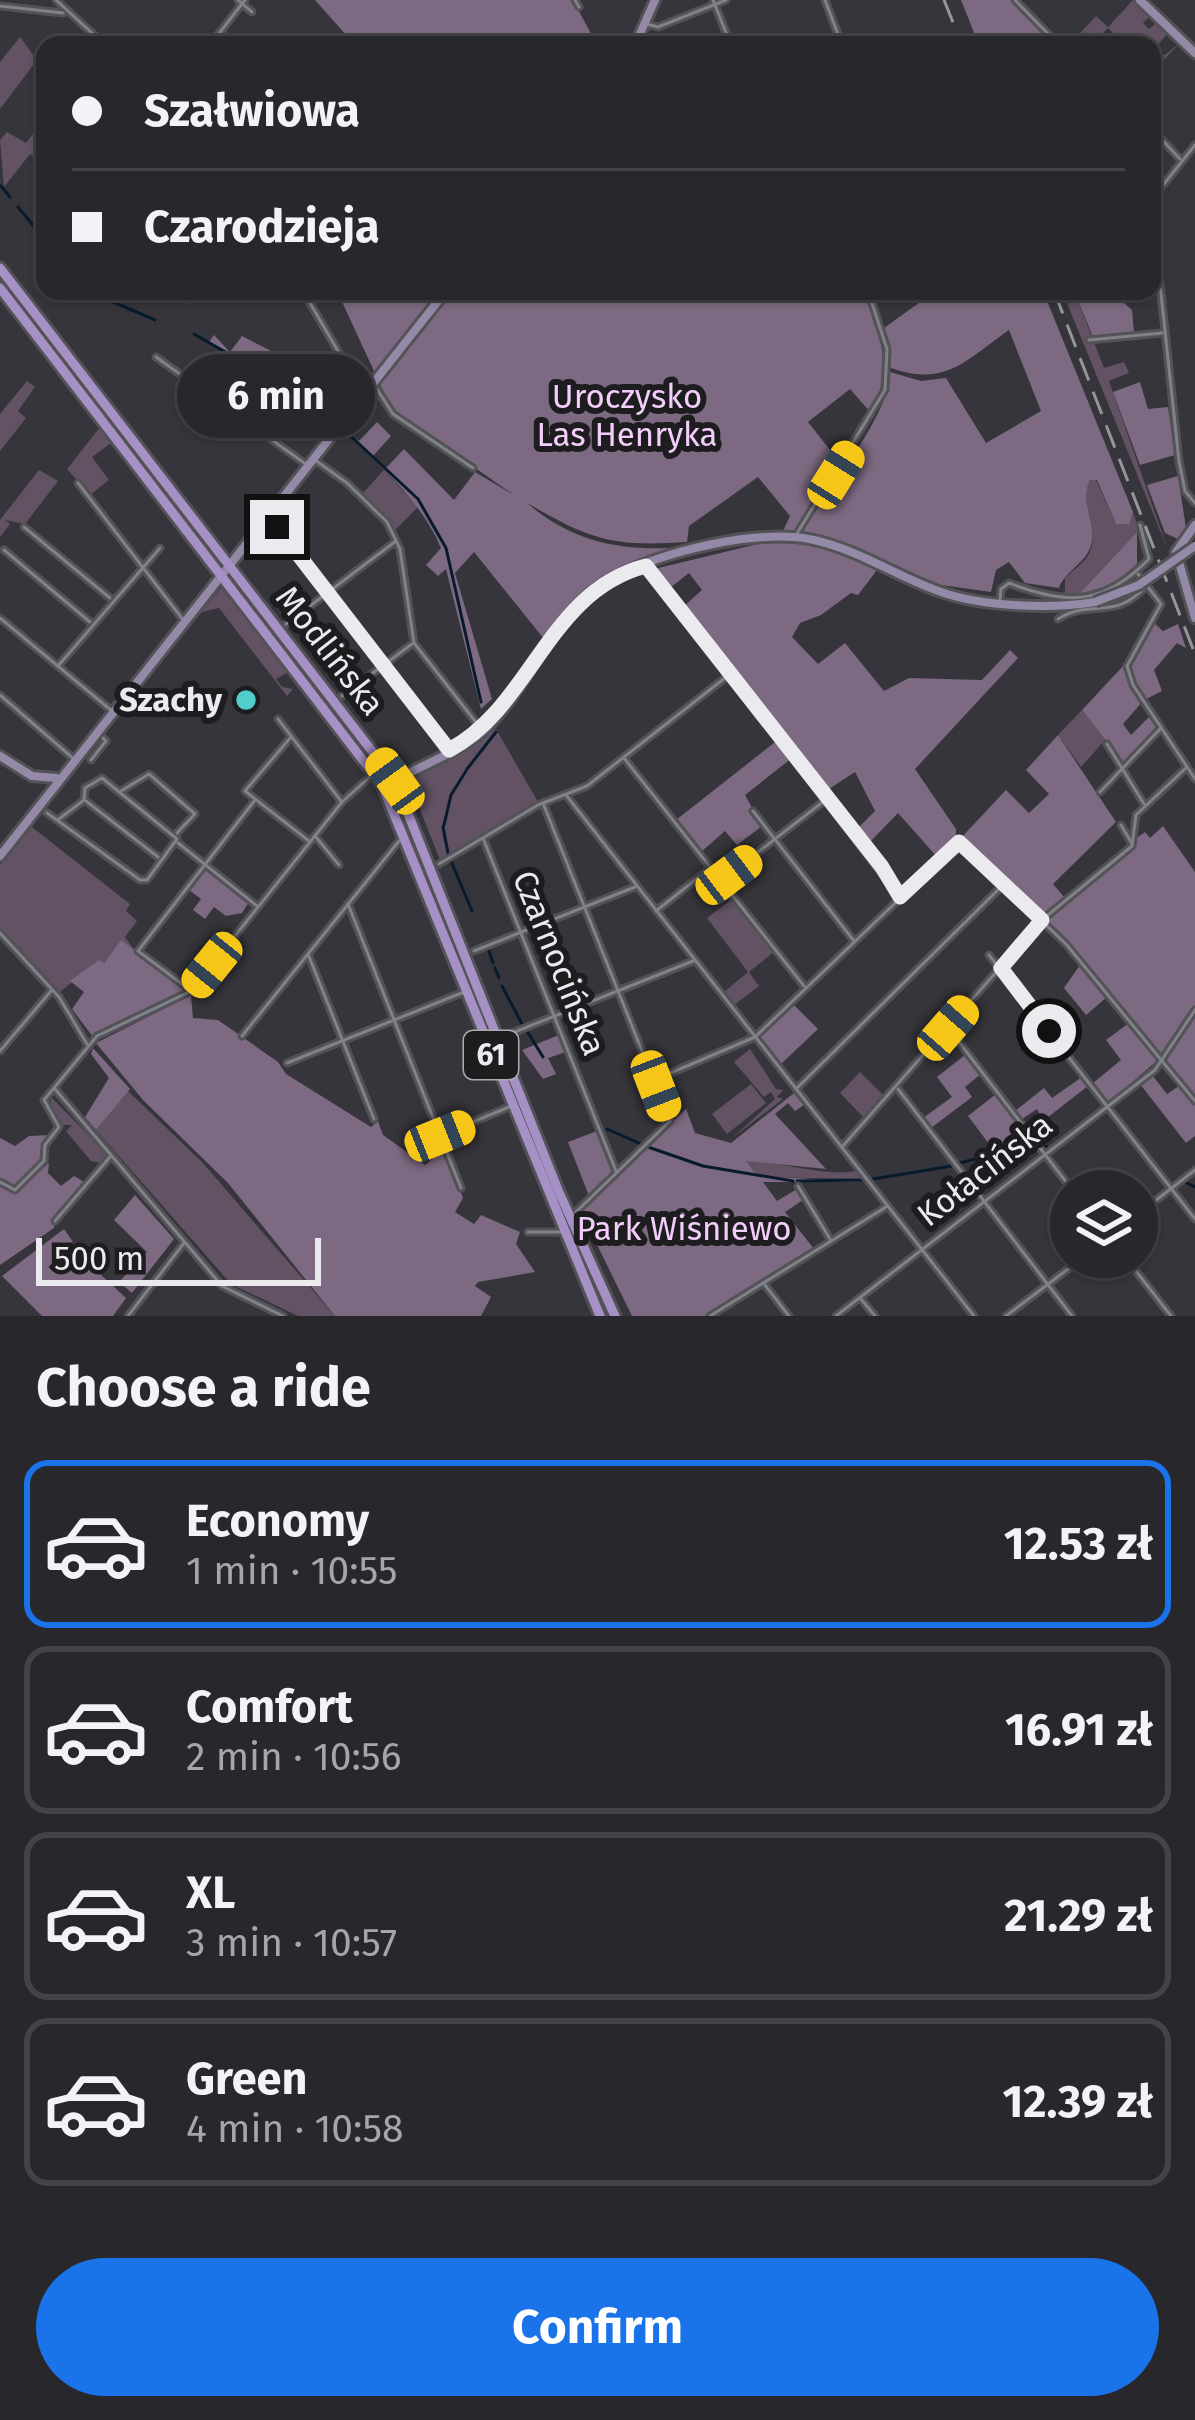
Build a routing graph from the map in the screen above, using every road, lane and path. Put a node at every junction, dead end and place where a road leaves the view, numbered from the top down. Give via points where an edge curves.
1 (56, 0) edge
2 (575, 0) edge
3 (655, 0) edge
4 (726, 0) edge
5 (824, 0) edge
6 (1015, 0) edge
7 (1140, 0) edge
8 (242, 1) edge
9 (714, 2) edge
10 (0, 6) edge
11 (579, 7) dead end
12 (252, 12) dead end
13 (64, 13) junction
14 (645, 23) junction
15 (93, 36) edge
16 (217, 36) edge
17 (639, 36) edge
18 (727, 36) edge
19 (838, 36) edge
20 (1050, 36) edge
21 (1195, 52) edge
22 (1161, 139) edge
23 (1195, 145) edge
24 (1181, 160) junction
25 (1161, 187) edge
26 (0, 268) edge
27 (0, 288) edge
28 (308, 300) edge
29 (439, 300) edge
30 (871, 300) edge
31 (1161, 300) edge
32 (1164, 332) junction
33 (1089, 340) dead end
34 (156, 357) dead end
35 (373, 385) junction
36 (364, 396) junction
37 (310, 463) junction
38 (473, 468) dead end
39 (78, 483) dead end
40 (1195, 502) edge
41 (267, 519) junction
42 (1140, 525) dead end
43 (1195, 525) edge
44 (23, 527) dead end
45 (795, 537) junction
46 (398, 540) junction
47 (1195, 546) edge
48 (160, 548) dead end
49 (4, 550) dead end
50 (141, 564) junction
51 (229, 564) junction
52 (646, 566) junction
53 (1138, 574) junction
54 (220, 575) junction
55 (1149, 583) junction
56 (213, 586) junction
57 (229, 586) junction
58 (328, 592) junction
59 (111, 599) junction
60 (1000, 600) junction
61 (0, 618) edge
62 (1195, 618) edge
63 (1058, 619) dead end
64 (185, 622) junction
65 (92, 623) junction
66 (286, 624) dead end
67 (413, 643) junction
68 (384, 664) junction
69 (58, 666) junction
70 (730, 674) junction
71 (0, 695) edge
72 (342, 696) dead end
73 (114, 712) junction
74 (278, 719) dead end
75 (1163, 725) junction
76 (483, 731) junction
77 (291, 737) junction
78 (103, 738) dead end
79 (1107, 743) dead end
80 (449, 750) junction
81 (0, 756) edge
82 (623, 756) junction
83 (75, 760) junction
84 (91, 761) dead end
85 (1123, 767) junction
86 (1187, 767) junction
87 (374, 773) junction
88 (1195, 779) edge
89 (395, 781) junction
90 (51, 782) junction
91 (121, 791) junction
92 (1100, 792) dead end
93 (566, 795) junction
94 (828, 798) junction
95 (84, 800) junction
96 (255, 800) junction
97 (390, 800) junction
98 (342, 802) junction
99 (543, 803) junction
100 (1145, 806) junction
101 (753, 811) dead end
102 (46, 813) dead end
103 (59, 820) junction
104 (1121, 825) dead end
105 (176, 834) junction
106 (404, 835) junction
107 (315, 836) junction
108 (483, 838) junction
109 (776, 840) junction
110 (310, 842) junction
111 (178, 843) dead end
112 (1132, 843) junction
113 (0, 856) edge
114 (158, 857) junction
115 (205, 864) junction
116 (439, 864) dead end
117 (339, 865) dead end
118 (711, 868) junction
119 (721, 881) junction
120 (1004, 884) junction
121 (637, 886) junction
122 (900, 897) junction
123 (348, 904) junction
124 (259, 907) junction
125 (585, 908) junction
126 (656, 910) junction
127 (1042, 920) junction
128 (0, 933) edge
129 (521, 933) junction
130 (854, 941) junction
131 (473, 951) dead end
132 (308, 955) junction
133 (988, 955) dead end
134 (695, 960) junction
135 (1001, 968) junction
136 (805, 987) junction
137 (52, 989) junction
138 (191, 991) junction
139 (619, 991) junction
140 (466, 992) junction
141 (1195, 1010) edge
142 (555, 1016) junction
143 (395, 1019) junction
144 (948, 1028) junction
145 (242, 1036) dead end
146 (755, 1037) junction
147 (498, 1038) junction
148 (343, 1041) junction
149 (88, 1047) junction
150 (0, 1051) edge
151 (1161, 1060) junction
152 (287, 1063) dead end
153 (654, 1080) junction
154 (896, 1086) junction
155 (54, 1088) junction
156 (795, 1090) junction
157 (1195, 1101) edge
158 (1107, 1106) junction
159 (511, 1107) junction
160 (374, 1118) dead end
161 (440, 1136) junction
162 (415, 1146) dead end
163 (842, 1147) junction
164 (1045, 1154) junction
165 (111, 1155) junction
166 (1057, 1170) edge
167 (1195, 1170) edge
168 (617, 1173) junction
169 (0, 1182) edge
170 (798, 1186) dead end
171 (461, 1188) dead end
172 (1171, 1188) junction
173 (1158, 1198) edge
174 (983, 1201) junction
175 (888, 1206) junction
176 (576, 1212) dead end
177 (1195, 1219) edge
178 (56, 1221) dead end
179 (527, 1232) dead end
180 (561, 1232) junction
181 (831, 1240) junction
182 (185, 1242) junction
183 (922, 1250) junction
184 (1056, 1278) edge
185 (1141, 1278) edge
186 (764, 1284) junction
187 (1047, 1285) junction
188 (860, 1298) junction
189 (134, 1309) junction
190 (128, 1316) edge
191 (143, 1316) edge
192 (283, 1316) edge
193 (600, 1316) edge
194 (615, 1316) edge
195 (710, 1316) edge
196 (789, 1316) edge
197 (836, 1316) edge
198 (875, 1316) edge
199 (974, 1316) edge
200 (1006, 1316) edge
201 (1072, 1316) edge
202 (1171, 1316) edge

1 - 13 street
2 - 11 street
3 - 14 street
4 - 9 street
5 - 19 street
6 - 20 street
7 - 21 street
8 - 12 street
8 - 16 street
9 - 14 street via 658,27
9 - 18 street
10 - 13 street
13 - 15 street
14 - 17 street
22 - 24 street
23 - 24 street
24 - 25 street
26 - 51 main road, Modlińska / 61
27 - 54 main road, Modlińska / 61
28 - 36 street
29 - 35 street
30 - 45 street via 886,349 885,390
31 - 32 street
32 - 33 street
32 - 40 street via 1183,482
34 - 37 street
35 - 36 street
35 - 38 street via 393,414
36 - 37 street
37 - 41 street
37 - 46 street via 367,499
39 - 50 street
41 - 51 street
41 - 58 street
42 - 53 street via 1150,555
43 - 62 street via 1176,552
44 - 59 street
45 - 52 street via 744,538
45 - 60 street via 944,593
46 - 58 street
46 - 67 street
47 - 60 street, bridge via 1127,592 1095,602
48 - 50 street
49 - 65 street
50 - 59 street
50 - 64 street
51 - 54 street
51 - 89 main road, Modlińska / 61
52 - 70 street
52 - 76 street via 581,601
53 - 55 street
53 - 60 street via 1081,598 1009,583
54 - 56 street
54 - 57 main road, Modlińska / 61
55 - 63 street via 1123,606
55 - 75 street via 1160,608 1126,666
56 - 57 street
56 - 64 street
57 - 87 main road, Modlińska / 61
58 - 66 street
58 - 68 street
59 - 65 street
61 - 69 street
64 - 73 street
65 - 69 street
67 - 68 street
67 - 76 street
68 - 72 street
68 - 80 street
69 - 73 street
70 - 82 street
70 - 94 street
71 - 83 street
73 - 83 street
74 - 77 street
75 - 85 street
75 - 86 street
76 - 80 street
77 - 96 street via 245,791
77 - 98 street
78 - 84 street
79 - 85 street
80 - 89 street
81 - 90 street
82 - 93 street
82 - 118 street
83 - 90 street
85 - 92 street
85 - 100 street
86 - 88 street
86 - 100 street
87 - 89 street
87 - 97 main road, Modlińska / 61
87 - 98 street
89 - 97 street
89 - 147 main road, Modlińska / 61
90 - 113 street
91 - 95 street via 102,778 85,788
91 - 105 street
91 - 105 street via 149,774 195,814
93 - 99 street
93 - 121 street
94 - 109 street
94 - 122 street
95 - 103 street
95 - 114 street
96 - 110 street
96 - 115 street
97 - 106 main road, Modlińska / 61
98 - 107 street
99 - 108 street
99 - 125 street
100 - 112 street
101 - 109 street
102 - 103 street
103 - 114 street via 137,880 146,880
104 - 112 street
105 - 114 street
106 - 123 street
106 - 140 main road, Modlińska / 61
107 - 110 street
107 - 117 street
108 - 116 street
108 - 129 street, Czarnocińska
109 - 119 street
109 - 130 street
110 - 124 street
111 - 115 street
112 - 127 street
115 - 124 street
115 - 138 street via 138,951
118 - 119 street
118 - 126 street
119 - 136 street
120 - 122 street via 959,842
120 - 127 street
120 - 156 street
121 - 125 street
121 - 126 street
122 - 130 street
123 - 132 street
123 - 143 street
124 - 138 street
125 - 129 street
125 - 139 street
126 - 134 street
127 - 135 street
127 - 151 street
128 - 137 street
129 - 131 street
129 - 142 street, Czarnocińska
130 - 136 street
132 - 145 street
132 - 148 street
133 - 135 street
134 - 139 street
134 - 146 street
135 - 144 street
135 - 158 street
136 - 146 street
137 - 149 street
137 - 150 street
138 - 149 street
139 - 142 street
139 - 153 street
140 - 143 street
140 - 159 main road, Modlińska / 61
141 - 151 street, Kołacińska
142 - 147 street
142 - 168 street, Czarnocińska
143 - 148 street
143 - 161 street
144 - 154 street
144 - 164 street
146 - 153 street
146 - 156 street
147 - 194 main road, Modlińska / 61
148 - 152 street
148 - 160 street
149 - 155 street
151 - 157 street
151 - 158 street, Kołacińska
153 - 168 street via 670,1121
154 - 163 street
154 - 174 street
155 - 165 street
155 - 169 street via 44,1100 59,1127 44,1161 15,1190
156 - 163 street
158 - 164 street, Kołacińska
158 - 172 street
159 - 161 street
159 - 180 main road, Modlińska / 61
161 - 162 street
161 - 171 street
163 - 175 street
164 - 166 street
164 - 174 street, Kołacińska
165 - 178 street
165 - 182 street
167 - 172 street
168 - 176 street
170 - 181 street
172 - 173 street
172 - 177 street
174 - 183 street, Kołacińska
174 - 187 street
175 - 181 street
175 - 183 street
179 - 180 street
180 - 193 main road, Modlińska / 61
181 - 186 street
182 - 189 street
182 - 192 street via 228,1291
183 - 188 street, Kołacińska
183 - 199 street
184 - 187 street
185 - 202 street
186 - 195 street
186 - 196 street
187 - 200 street
187 - 201 street
188 - 197 street, Kołacińska
188 - 198 street
189 - 190 street
189 - 191 street

